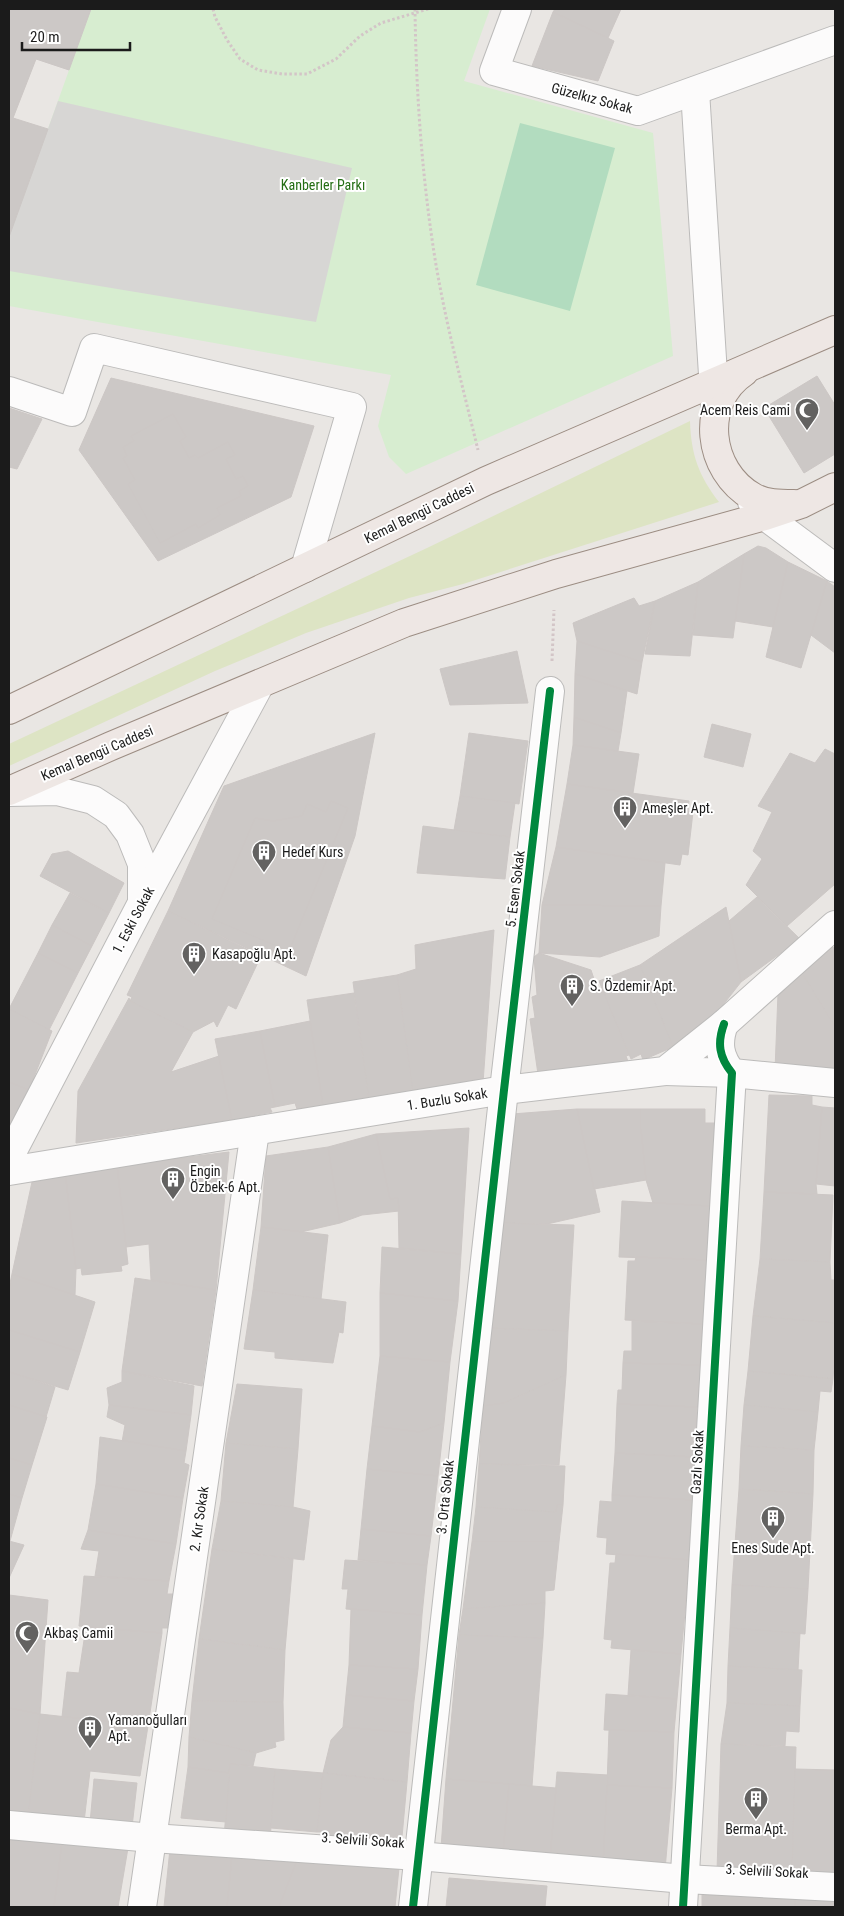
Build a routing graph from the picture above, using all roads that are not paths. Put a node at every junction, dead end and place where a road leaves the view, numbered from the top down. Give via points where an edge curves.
1 (518, 9) edge
2 (835, 40) edge
3 (695, 90) junction
4 (835, 330) edge
5 (763, 361) junction
6 (713, 383) junction
7 (9, 391) edge
8 (715, 414) junction
9 (734, 483) junction
10 (835, 487) edge
11 (802, 504) junction
12 (766, 516) junction
13 (305, 568) junction
14 (835, 568) edge
15 (260, 684) junction
16 (550, 691) road end
17 (9, 710) edge
18 (9, 792) edge
19 (142, 903) junction
20 (835, 926) edge
21 (724, 1024) junction
22 (665, 1072) junction
23 (732, 1073) junction
24 (835, 1083) edge
25 (504, 1090) junction
26 (255, 1131) junction
27 (9, 1158) edge
28 (9, 1171) edge
29 (9, 1824) edge
30 (152, 1838) junction
31 (418, 1856) junction
32 (685, 1879) junction
33 (835, 1887) edge
34 (142, 1907) edge
35 (413, 1907) edge
36 (683, 1907) edge

1 - 3 street, Güzelkız Sokak via 494,71 638,111
2 - 3 street, Güzelkız Sokak
3 - 6 street
4 - 5 main road, Kemal Bengü Caddesi
5 - 6 main road, Kemal Bengü Caddesi
5 - 8 main road via 742,373 725,392
6 - 8 street
6 - 13 main road, Kemal Bengü Caddesi via 486,482
7 - 13 street via 72,412 94,348 352,407
8 - 9 main road via 713,439 720,462
9 - 11 main road via 754,497 777,504
9 - 12 street
10 - 11 main road, Kemal Bengü Caddesi
11 - 12 main road, Kemal Bengü Caddesi
12 - 14 street
12 - 15 main road, Kemal Bengü Caddesi via 556,574 404,623
13 - 17 main road, Kemal Bengü Caddesi
15 - 18 main road, Kemal Bengü Caddesi
15 - 19 street, 1. Eski Sokak
16 - 25 street, 5. Esen Sokak
18 - 19 street via 58,791 93,800 116,816 130,834 142,864
19 - 27 street, 1. Eski Sokak
20 - 21 street
21 - 22 street
21 - 23 street, Gazlı Sokak via 719,1037 723,1062
22 - 23 street, 1. Buzlu Sokak
22 - 25 street, 1. Buzlu Sokak
23 - 24 street, 1. Buzlu Sokak
23 - 32 street, Gazlı Sokak
25 - 26 street, 1. Buzlu Sokak
25 - 31 street, 3. Orta Sokak
26 - 28 street, 1. Buzlu Sokak
26 - 30 street, 2. Kır Sokak
29 - 30 street, 3. Selvili Sokak
30 - 31 street, 3. Selvili Sokak
30 - 34 street, 2. Kır Sokak
31 - 32 street, 3. Selvili Sokak
31 - 35 street, 3. Orta Sokak
32 - 33 street, 3. Selvili Sokak
32 - 36 street, Gazlı Sokak

